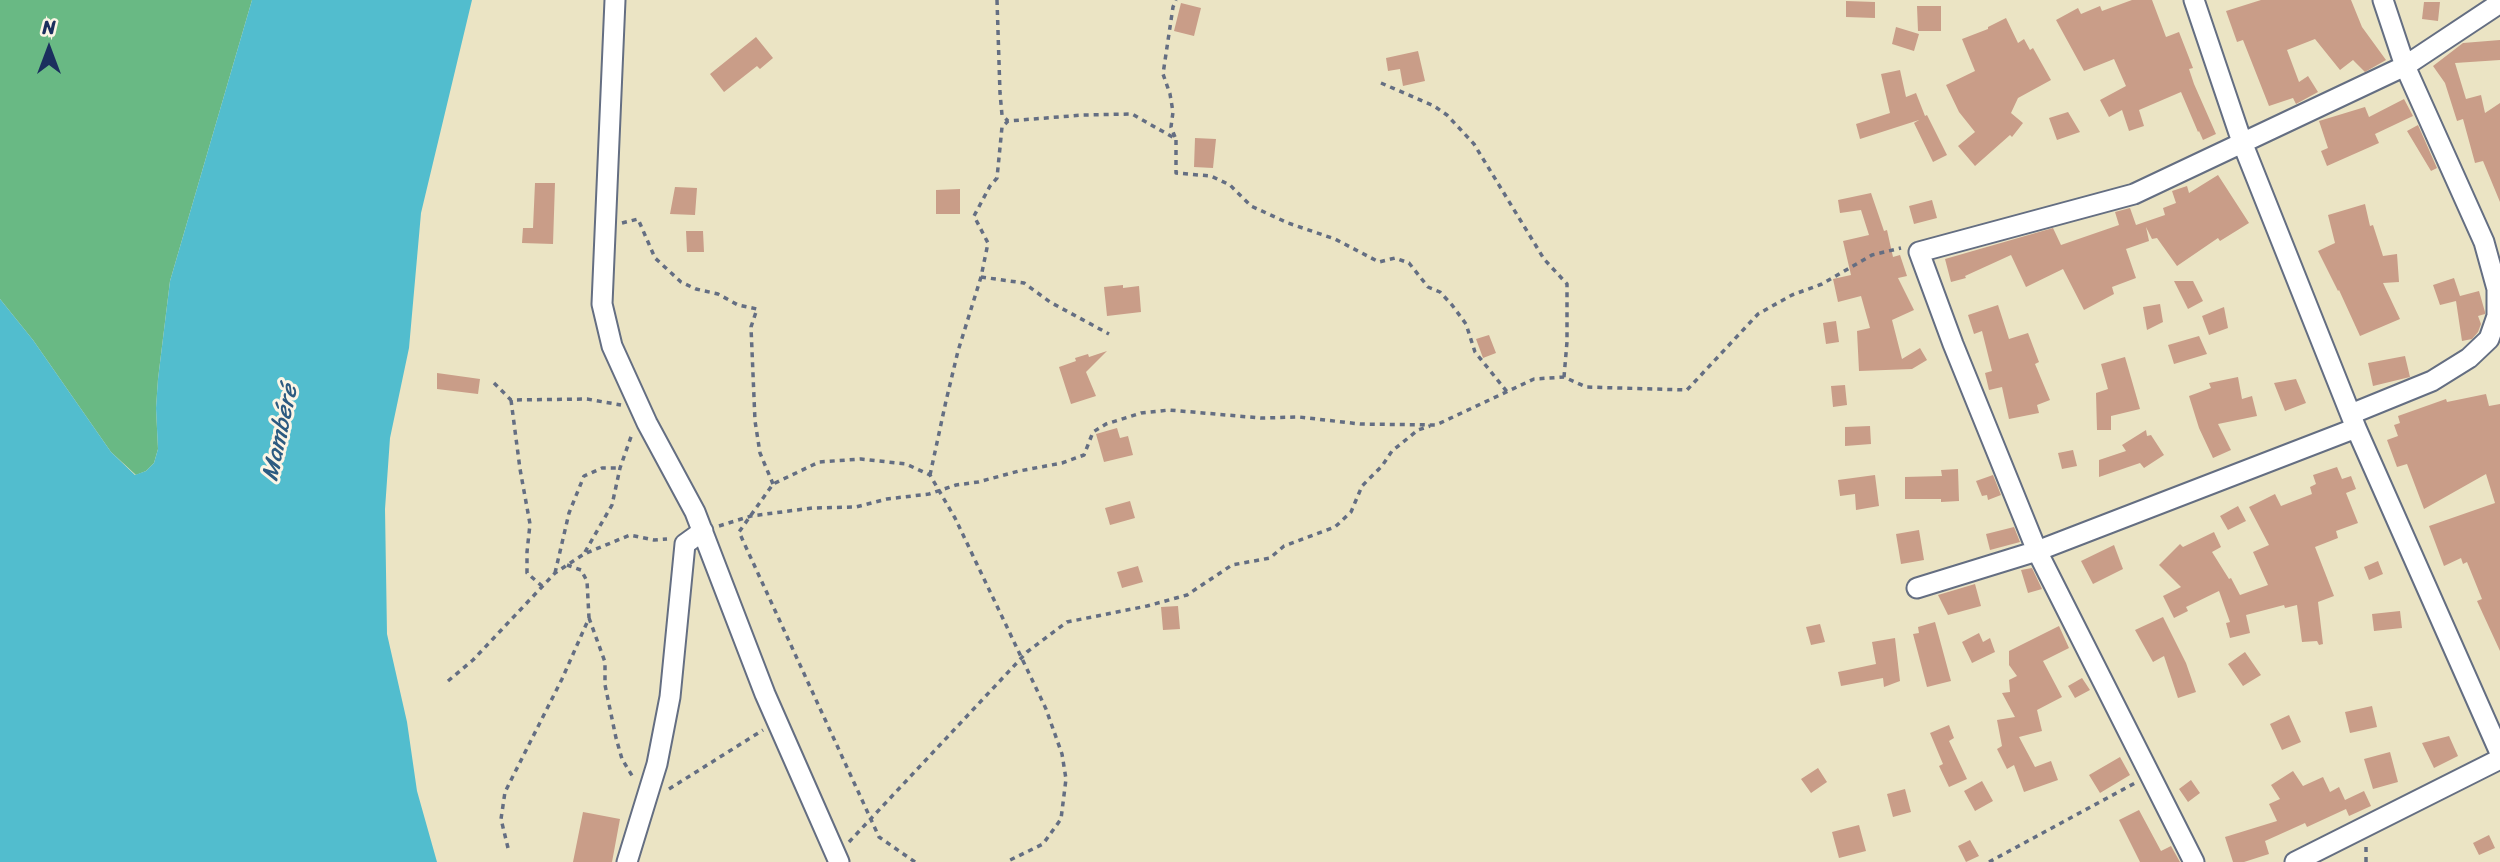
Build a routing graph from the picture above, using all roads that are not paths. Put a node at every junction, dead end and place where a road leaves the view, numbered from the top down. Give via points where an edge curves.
1 (615, 0) edge
2 (2194, 0) edge
3 (2382, 0) edge
4 (2500, 3) edge
5 (2405, 66) junction
6 (2242, 142) junction
7 (2353, 421) junction
8 (703, 531) junction
9 (2037, 551) junction
10 (1917, 588) dead end
11 (2500, 753) edge
12 (2500, 759) edge
13 (836, 860) edge
14 (627, 862) edge
15 (2194, 862) edge
16 (2295, 862) edge

1 - 8 street via 602,304 612,346
2 - 6 street
3 - 5 street
4 - 5 street
5 - 6 street
5 - 7 street via 2484,242 2497,289 2497,316 2489,339 2469,358
6 - 7 street
6 - 9 street via 2134,194 1919,252
7 - 9 street
7 - 11 street
8 - 13 street via 765,694
8 - 14 street via 685,544 670,697 657,764
9 - 10 street
9 - 15 street
12 - 16 street

